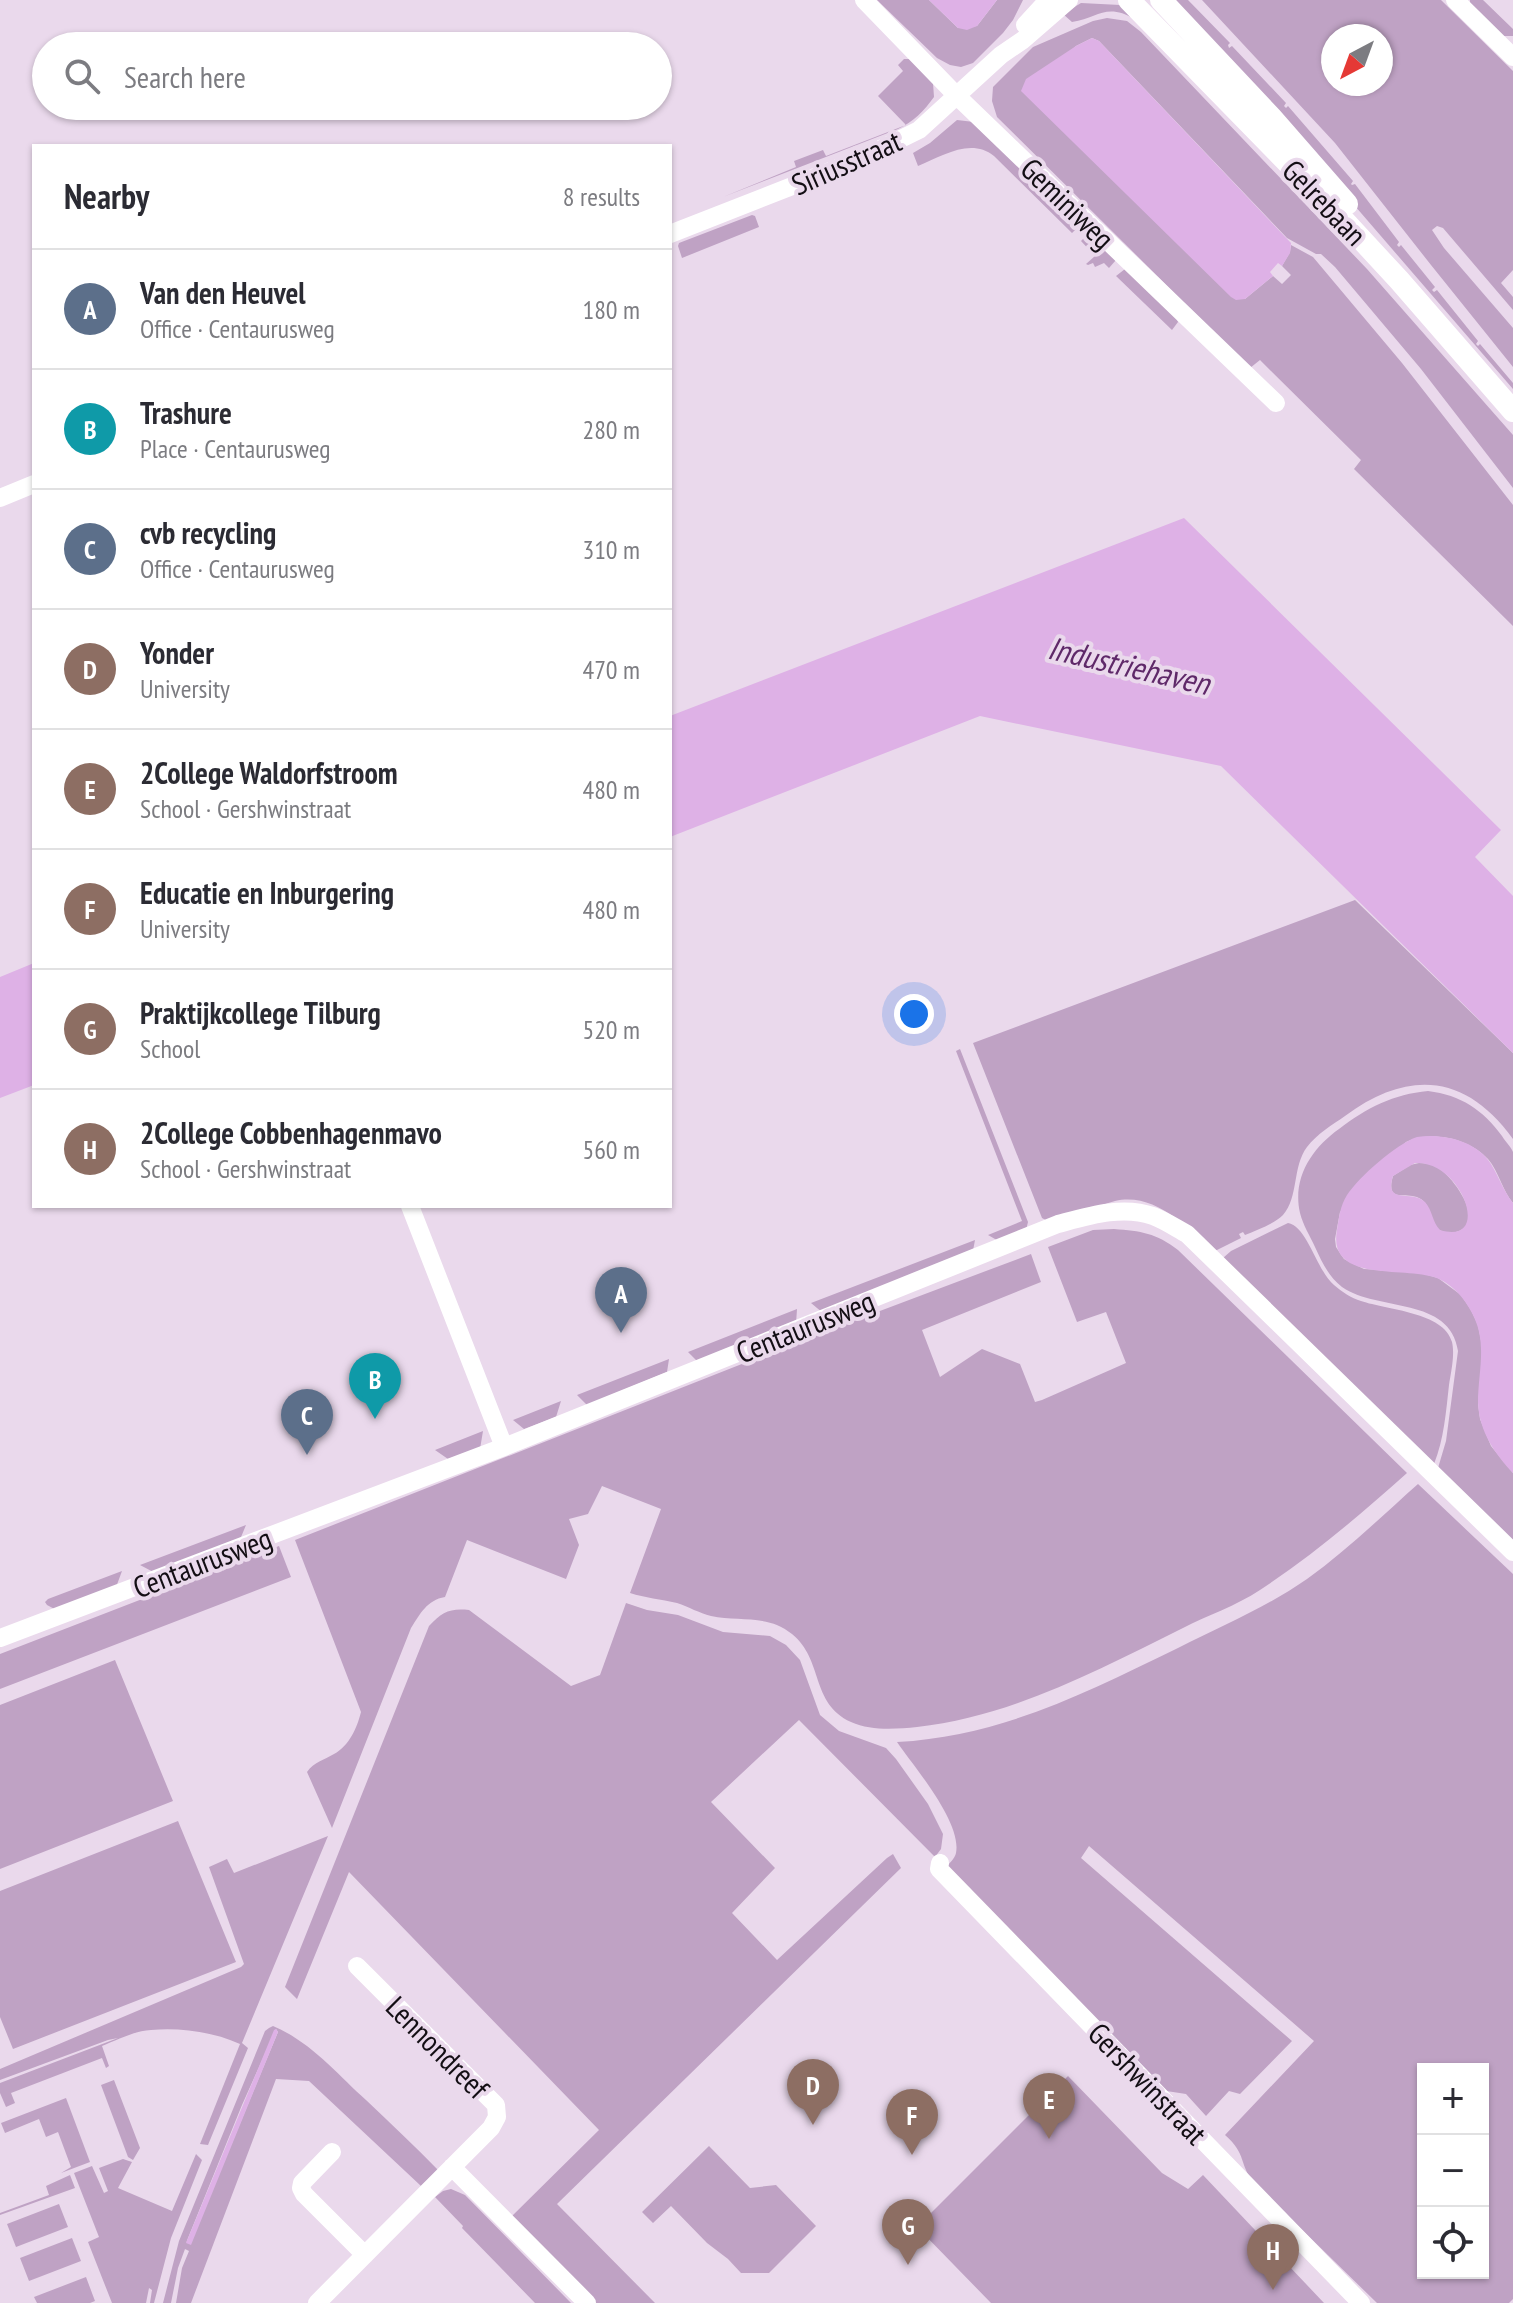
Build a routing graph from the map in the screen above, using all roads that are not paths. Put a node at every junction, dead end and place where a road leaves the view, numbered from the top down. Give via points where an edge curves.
1 (864, 0) edge
2 (1048, 0) edge
3 (1069, 0) edge
4 (1129, 0) edge
5 (1161, 0) edge
6 (1455, 0) edge
7 (1001, 55) junction
8 (1513, 57) edge
9 (957, 96) junction
10 (672, 233) edge
11 (1513, 396) edge
12 (1276, 403) dead end
13 (1513, 411) edge
14 (32, 485) edge
15 (0, 498) edge
16 (411, 1208) edge
17 (504, 1447) junction
18 (1513, 1552) edge
19 (0, 1638) edge
20 (940, 1863) dead end
21 (357, 1966) dead end
22 (332, 2152) dead end
23 (452, 2167) junction
24 (365, 2255) junction
25 (317, 2303) edge
26 (587, 2303) edge
27 (1361, 2303) edge

1 - 9 street, Geminiweg
2 - 7 street, Siriusstraat
3 - 7 street, Siriusstraat
4 - 13 street, Gelrebaan via 1357,235
5 - 11 street, Gelrebaan via 1271,117
6 - 8 street
7 - 9 street, Siriusstraat
9 - 10 street, Siriusstraat via 919,130 894,144
9 - 12 street, Geminiweg
14 - 15 street
16 - 17 street
17 - 18 street, Centaurusweg via 1058,1224 1132,1211 1187,1234
17 - 19 street, Centaurusweg
20 - 27 street, Gershwinstraat via 939,1869
21 - 23 street, Lennondreef via 496,2105 491,2128
22 - 24 street via 301,2188
23 - 24 street, Lennondreef
23 - 26 street
24 - 25 street, Lennondreef

